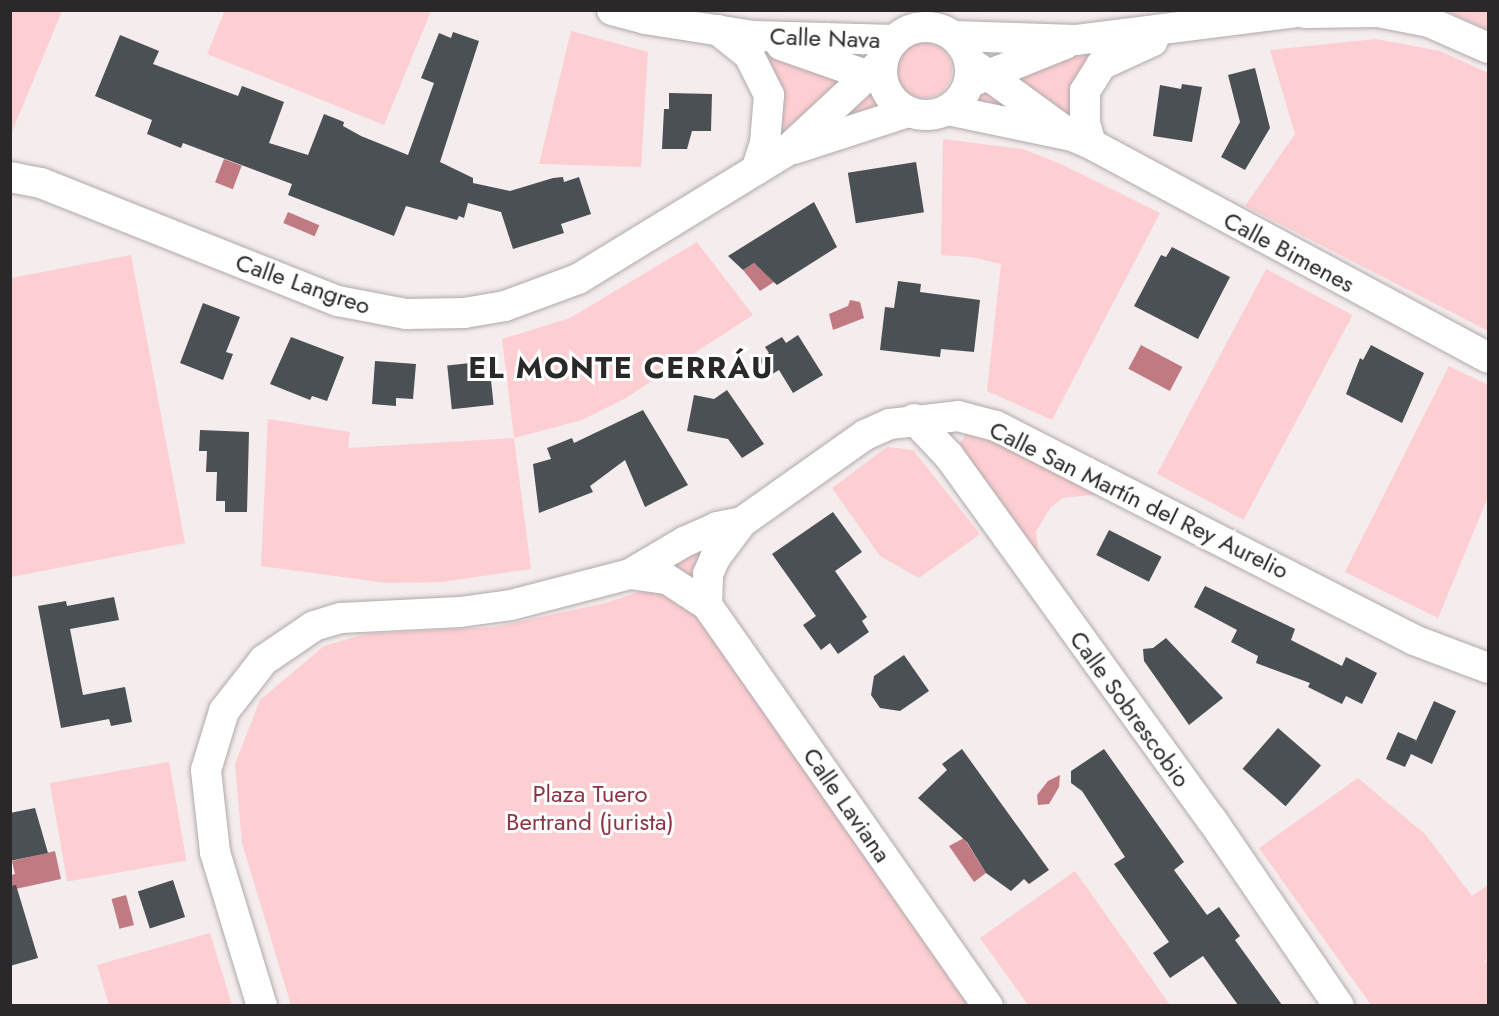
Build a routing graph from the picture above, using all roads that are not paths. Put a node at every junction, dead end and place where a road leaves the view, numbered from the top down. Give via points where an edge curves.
1 (612, 10) edge
2 (1310, 12) edge
3 (718, 30) junction
4 (1181, 30) junction
5 (754, 36) junction
6 (954, 36) junction
7 (1076, 40) junction
8 (1488, 48) edge
9 (882, 64) junction
10 (976, 73) junction
11 (948, 110) junction
12 (908, 111) junction
13 (1082, 140) junction
14 (785, 152) junction
15 (756, 170) junction
16 (10, 177) edge
17 (1488, 358) edge
18 (914, 419) junction
19 (742, 522) junction
20 (630, 574) junction
21 (707, 605) junction
22 (1488, 668) edge
23 (261, 1005) edge
24 (988, 1005) edge
25 (1339, 1005) edge

1 - 3 street, Calle Nava
2 - 4 street
2 - 8 street via 1378,12 1430,22
3 - 5 street, Calle Nava
3 - 15 street via 749,55 769,95 765,143
4 - 7 street
4 - 13 street via 1101,65 1085,91
5 - 9 street, Calle Nava
5 - 9 street, Calle Nava
6 - 7 street
6 - 9 street via 930,27 905,32
6 - 10 street
7 - 10 street
9 - 12 street via 888,94
9 - 14 street, Calle Langreo
10 - 11 street via 965,93
10 - 13 street, Calle Bimenes
11 - 12 street via 928,115
11 - 13 street, Calle Bimenes
12 - 14 street, Calle Langreo
13 - 17 street, Calle Bimenes
14 - 15 street, Calle Langreo
15 - 16 street, Calle Langreo via 578,279 506,306 423,315 338,301 41,183
18 - 19 street, Calle San Martín del Rey Aurelio via 865,435
18 - 22 street, Calle San Martín del Rey Aurelio via 958,416 996,426 1414,640
18 - 25 street, Calle Sobrescobio via 949,456 1212,820
19 - 20 street, Calle San Martín del Rey Aurelio via 717,527 684,542
19 - 21 street via 708,574
20 - 21 street, Calle Laviana via 667,579
20 - 23 street, Calle San Martín del Rey Aurelio via 512,604 460,612 375,614 323,623 290,640 264,660 241,686 214,735 206,787 215,852
21 - 24 street, Calle Laviana

